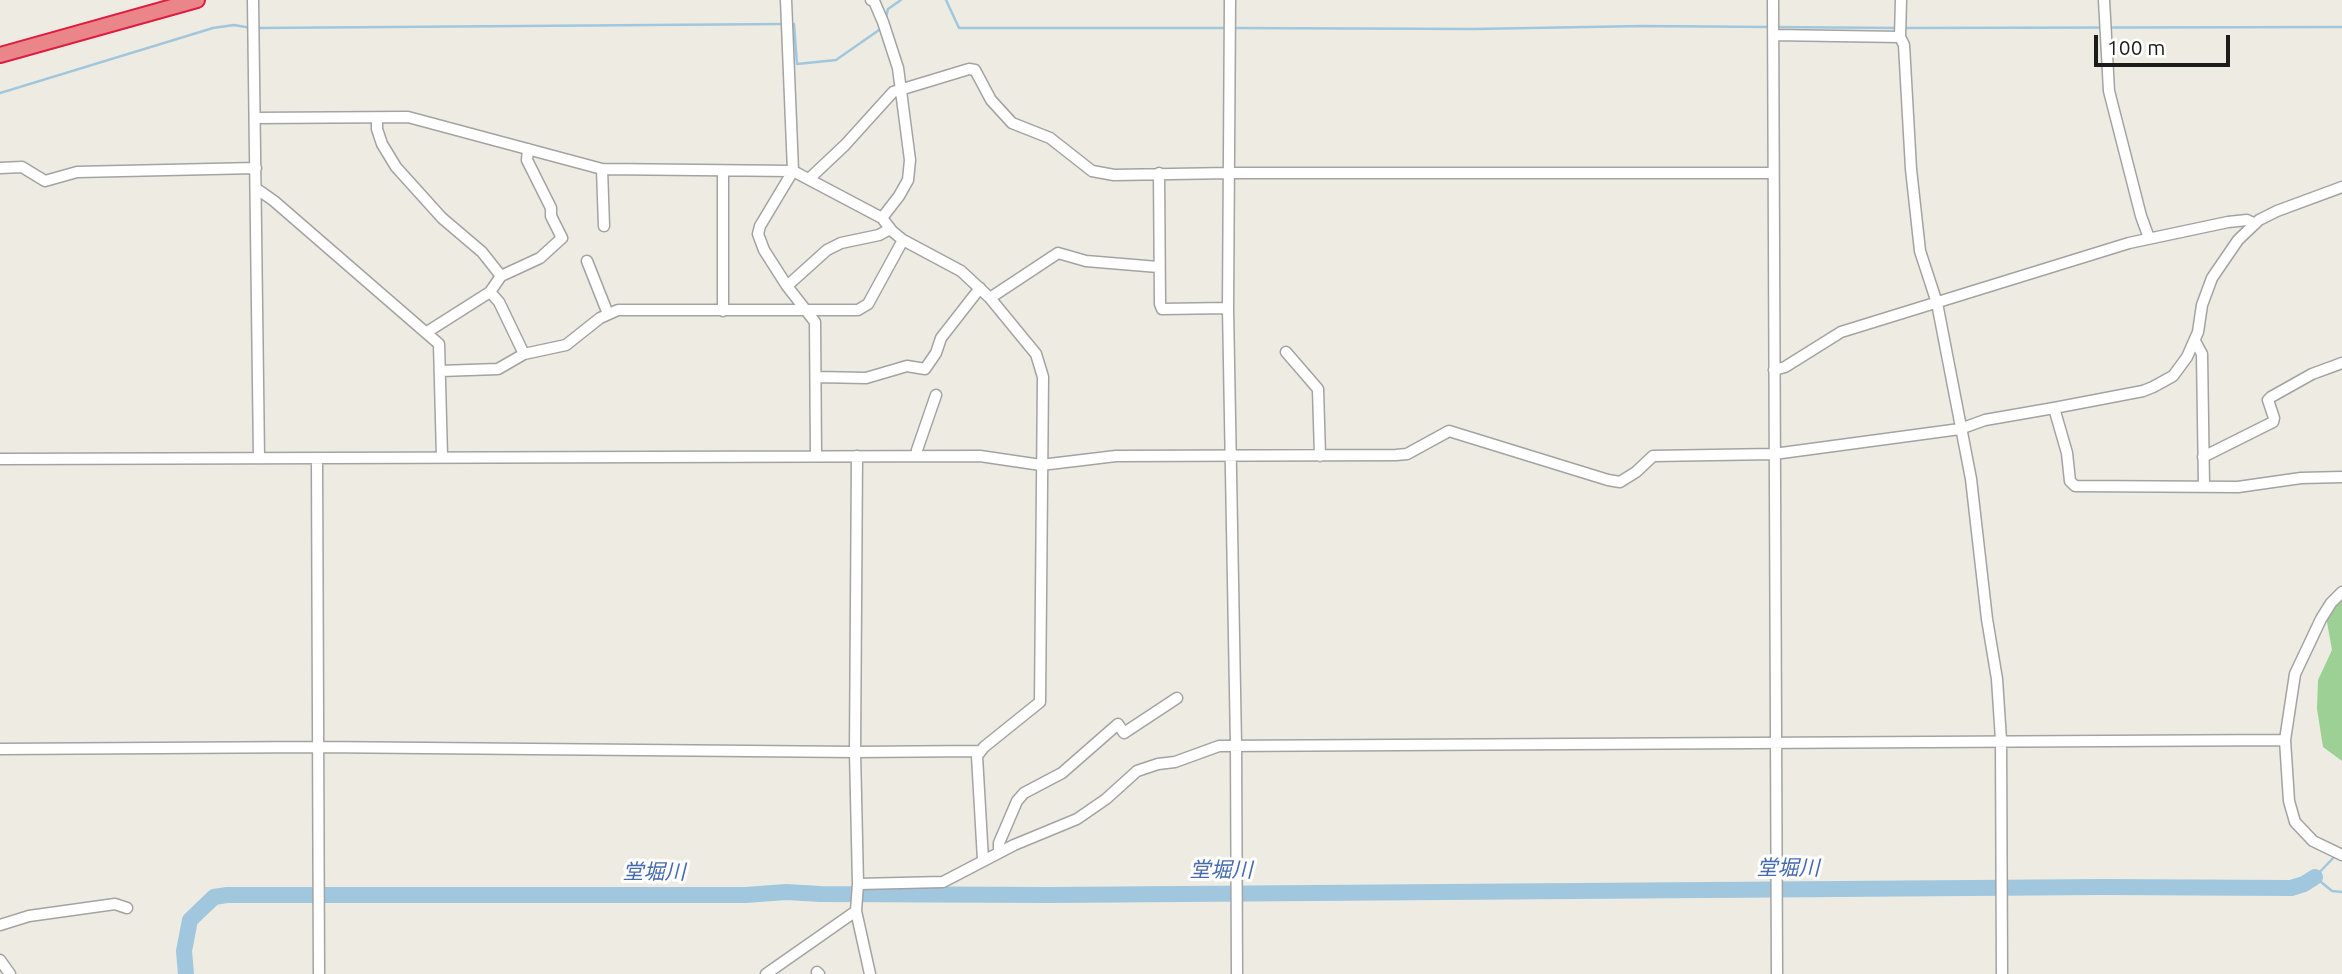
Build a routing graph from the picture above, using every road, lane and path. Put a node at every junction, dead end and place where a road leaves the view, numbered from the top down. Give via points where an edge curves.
1 (253, 0) edge
2 (786, 0) edge
3 (873, 0) edge
4 (1230, 0) edge
5 (1773, 0) edge
6 (1901, 0) edge
7 (2104, 0) edge
8 (192, 1) edge
9 (1900, 31) junction
10 (1773, 35) junction
11 (0, 55) edge
12 (902, 90) junction
13 (255, 118) junction
14 (377, 118) junction
15 (528, 149) junction
16 (0, 168) edge
17 (256, 168) junction
18 (602, 169) junction
19 (723, 171) junction
20 (793, 171) junction
21 (1159, 173) junction
22 (1230, 173) junction
23 (1773, 173) junction
24 (809, 179) junction
25 (2342, 187) edge
26 (257, 190) junction
27 (882, 218) junction
28 (2255, 224) junction
29 (604, 226) dead end
30 (890, 229) junction
31 (2149, 238) junction
32 (903, 240) junction
33 (587, 261) dead end
34 (1158, 267) junction
35 (501, 276) junction
36 (787, 286) junction
37 (980, 288) junction
38 (490, 292) junction
39 (990, 298) junction
40 (1937, 303) junction
41 (1228, 308) junction
42 (723, 311) junction
43 (809, 311) junction
44 (608, 313) junction
45 (427, 332) junction
46 (2195, 341) junction
47 (1286, 352) dead end
48 (524, 354) junction
49 (2342, 363) edge
50 (1774, 370) junction
51 (440, 371) junction
52 (816, 377) junction
53 (936, 395) dead end
54 (2054, 408) junction
55 (1960, 429) junction
56 (1774, 454) junction
57 (816, 456) junction
58 (857, 456) junction
59 (918, 456) junction
60 (1232, 456) junction
61 (1320, 456) junction
62 (442, 457) junction
63 (2203, 457) junction
64 (0, 458) edge
65 (259, 458) junction
66 (317, 459) junction
67 (1041, 465) junction
68 (2342, 477) edge
69 (2204, 486) junction
70 (2342, 592) edge
71 (1177, 698) dead end
72 (2001, 740) junction
73 (2285, 740) junction
74 (1776, 743) junction
75 (1236, 745) junction
76 (317, 747) junction
77 (0, 749) edge
78 (980, 751) junction
79 (855, 752) junction
80 (999, 852) junction
81 (2342, 855) edge
82 (983, 860) junction
83 (858, 884) junction
84 (127, 908) dead end
85 (856, 911) junction
86 (0, 925) edge
87 (0, 960) edge
88 (9, 974) edge
89 (319, 974) edge
90 (766, 974) edge
91 (870, 974) edge
92 (1237, 974) edge
93 (1777, 974) edge
94 (2001, 974) edge

1 - 13 street
2 - 20 street
3 - 12 street via 893,49
4 - 22 street
5 - 10 street
6 - 9 street
7 - 31 street via 2109,91
8 - 11 highway
9 - 10 street
9 - 40 street via 1920,251
10 - 23 street
12 - 21 street via 975,70 991,100 1012,123 1050,138 1092,171
12 - 24 street via 893,92
12 - 27 street via 908,180
13 - 14 street
13 - 17 street
14 - 15 street via 419,119
14 - 35 street via 382,144 396,167
15 - 18 street
15 - 35 street via 527,160 562,238 540,258
16 - 17 street via 22,167 46,181 85,171
17 - 26 street
18 - 19 street
18 - 29 street
19 - 20 street
19 - 42 street
20 - 24 street
20 - 36 street via 758,234
21 - 22 street
21 - 34 street
22 - 23 street
22 - 41 street
23 - 50 street
24 - 27 street
25 - 28 street via 2299,201
26 - 45 street
26 - 65 street
27 - 30 street
28 - 31 street via 2228,222
28 - 46 street via 2212,278
30 - 32 street
30 - 36 street via 827,250
31 - 40 street
32 - 37 street via 961,271
32 - 43 street via 868,304 852,311
33 - 44 street
34 - 39 street via 1086,261 1058,253
34 - 41 street via 1162,309
35 - 38 street
36 - 43 street
37 - 39 street
37 - 52 street via 941,338 925,369 907,366 866,378
38 - 45 street
38 - 48 street
39 - 67 street via 1037,354 1041,366
40 - 50 street via 1841,332
40 - 55 street
41 - 60 street
42 - 43 street
42 - 44 street via 622,309
43 - 52 street via 816,325
44 - 48 street via 566,345
45 - 51 street via 439,344
46 - 54 street via 2178,372 2166,381 2143,391
46 - 63 street via 2202,354
47 - 61 street via 1318,389
48 - 51 street via 498,369
49 - 63 street via 2271,397 2273,422
50 - 56 street
51 - 62 street
52 - 57 street
53 - 59 street
54 - 55 street
54 - 69 street via 2070,481 2075,486
55 - 56 street
55 - 72 street via 1971,479
56 - 61 street via 1653,456 1620,482 1448,431 1407,453
56 - 74 street
57 - 58 street
57 - 62 street
58 - 59 street
58 - 79 street
59 - 67 street via 980,456
60 - 61 street
60 - 67 street via 1116,456
60 - 75 street
62 - 66 street
63 - 69 street
64 - 65 street
65 - 66 street
66 - 76 street
67 - 78 street via 1040,702
68 - 69 street
70 - 73 street via 2321,619 2295,674
71 - 80 street via 1124,733 1118,724 1062,773 1024,793 999,843
72 - 73 street
72 - 74 street
72 - 94 street
73 - 81 street via 2295,822 2313,841
74 - 75 street
74 - 93 street
75 - 80 street via 1137,771 1077,819
75 - 92 street
76 - 77 street
76 - 79 street
76 - 89 street
78 - 79 street
78 - 82 street via 976,764
79 - 83 street
80 - 82 street
82 - 83 street via 943,882
83 - 85 street
84 - 86 street via 115,904 29,916
85 - 90 street
85 - 91 street
87 - 88 street

